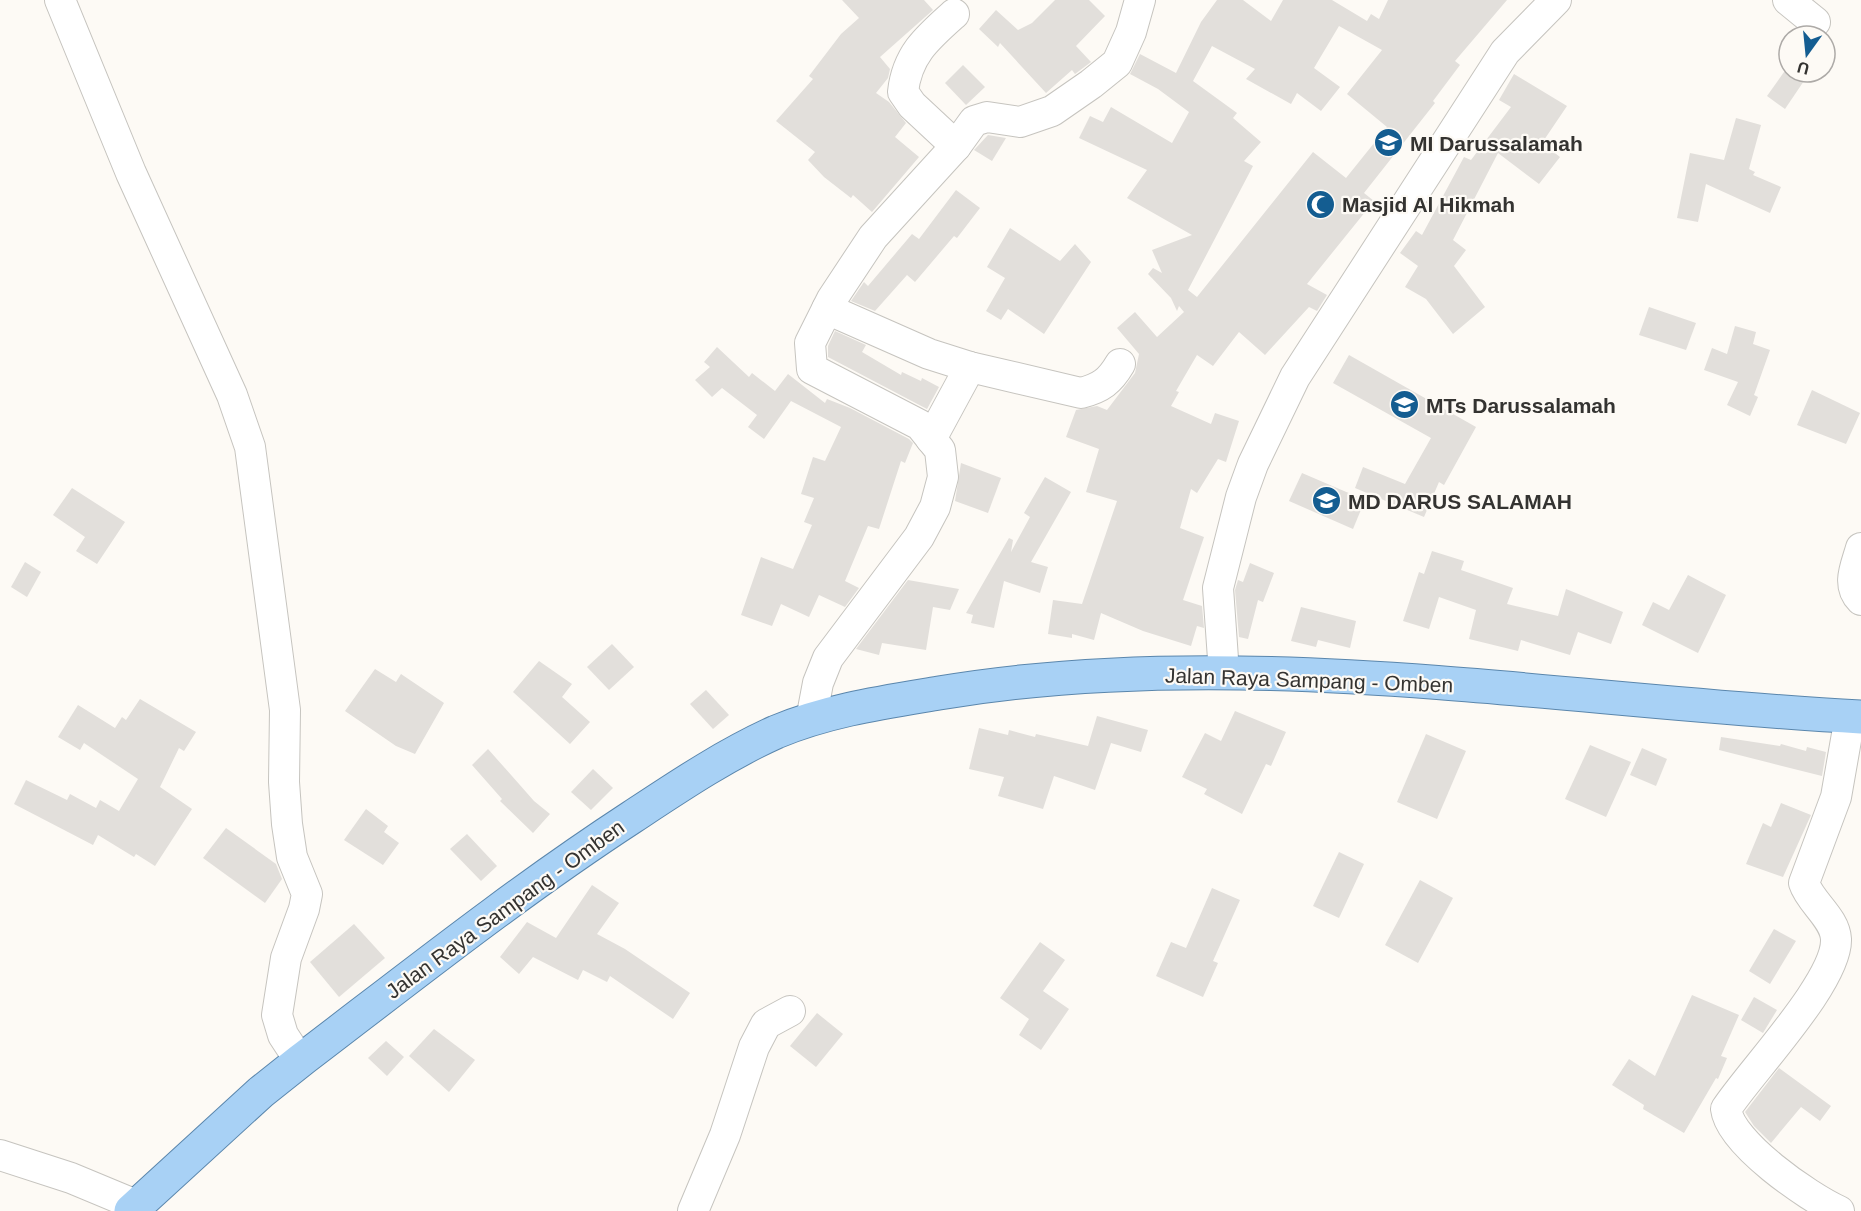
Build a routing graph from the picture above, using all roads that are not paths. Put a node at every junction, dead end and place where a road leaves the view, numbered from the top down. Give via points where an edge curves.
1 (60, 0) edge
2 (1140, 0) edge
3 (1556, 0) edge
4 (1788, 0) edge
5 (954, 14) dead end
6 (1815, 22) dead end
7 (956, 146) junction
8 (827, 309) junction
9 (1120, 364) dead end
10 (970, 367) junction
11 (931, 439) junction
12 (1861, 548) edge
13 (1861, 600) edge
14 (1224, 673) junction
15 (1856, 717) edge
16 (811, 720) junction
17 (790, 1011) dead end
18 (300, 1061) junction
19 (0, 1155) edge
20 (134, 1208) edge
21 (693, 1211) edge
22 (1839, 1211) edge

1 - 18 street via 131,173 232,395 250,447 285,710 287,824 292,857 307,894 286,958 277,1015 283,1035
2 - 7 street via 1117,63 1091,84 1052,111 1020,122 987,117 974,121
3 - 14 street via 1505,52 1295,377 1275,416 1241,497 1218,588
4 - 6 street
5 - 7 street via 928,37 909,63 903,92
7 - 8 street via 873,237
8 - 10 street via 929,354
8 - 11 street via 810,343 812,369 920,424
9 - 10 street via 1110,381 1082,393
10 - 11 street
11 - 16 street via 940,450 943,477 935,507 919,537 828,658 818,683
12 - 13 street via 1852,581 1854,593
14 - 15 main road, Jalan Raya Sampang - Omben via 1565,693
14 - 16 main road, Jalan Raya Sampang - Omben via 985,685 881,702
15 - 22 street via 1836,797 1804,883 1832,928 1836,938 1834,952 1802,1010 1726,1109 1727,1121 1780,1174
16 - 18 main road, Jalan Raya Sampang - Omben via 780,731 702,771 560,864
17 - 21 street via 766,1024 754,1047 725,1135
18 - 20 main road, Jalan Raya Sampang - Omben
19 - 20 street via 71,1178

